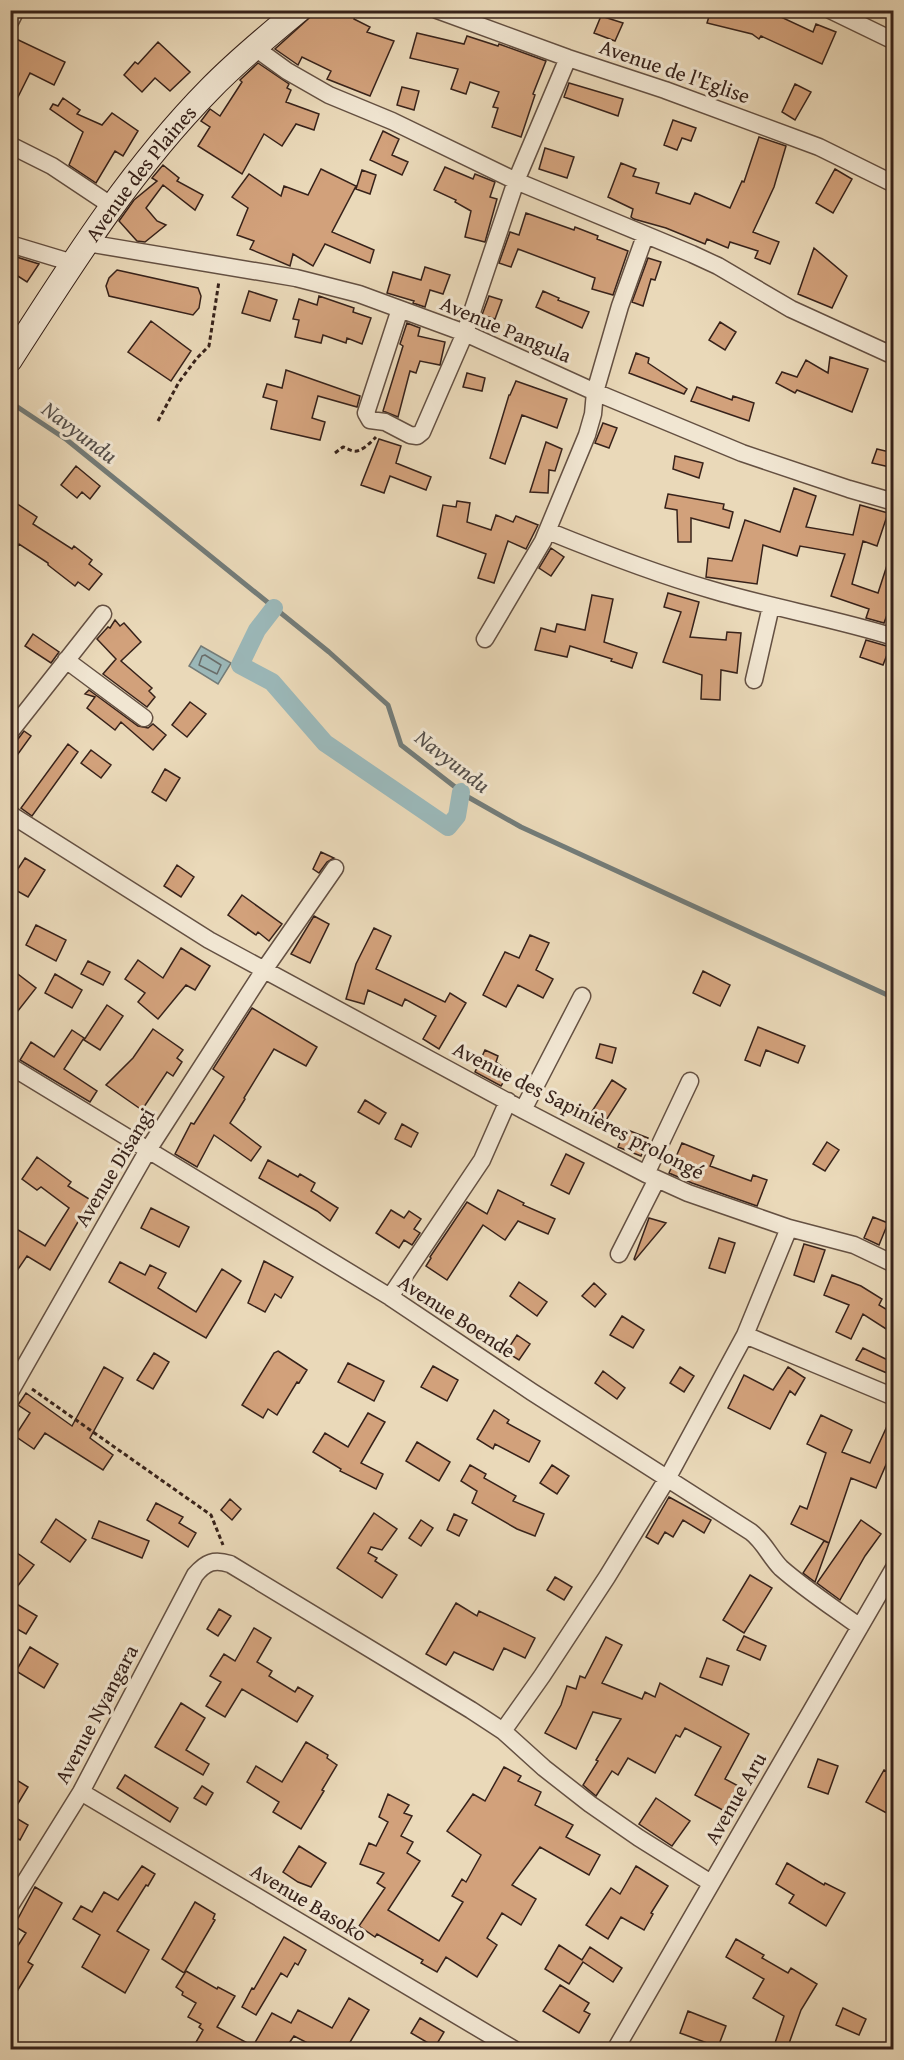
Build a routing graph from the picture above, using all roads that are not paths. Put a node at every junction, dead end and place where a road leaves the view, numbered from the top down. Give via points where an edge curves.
1 (15, 10) edge
2 (299, 10) edge
3 (437, 10) edge
4 (830, 10) edge
5 (10, 22) edge
6 (894, 41) edge
7 (254, 47) junction
8 (568, 58) junction
9 (10, 145) edge
10 (516, 181) junction
11 (894, 184) edge
12 (112, 206) junction
13 (645, 236) junction
14 (87, 243) junction
15 (10, 244) edge
16 (73, 263) junction
17 (400, 309) junction
18 (465, 333) junction
19 (894, 356) edge
20 (10, 360) edge
21 (595, 392) junction
22 (894, 502) edge
23 (548, 531) junction
24 (771, 606) junction
25 (104, 614) dead end
26 (894, 638) edge
27 (485, 639) dead end
28 (66, 660) junction
29 (754, 680) dead end
30 (144, 718) dead end
31 (10, 732) edge
32 (10, 814) edge
33 (335, 868) dead end
34 (264, 970) junction
35 (582, 996) dead end
36 (10, 1066) edge
37 (690, 1081) dead end
38 (508, 1101) junction
39 (524, 1110) junction
40 (148, 1150) junction
41 (652, 1176) junction
42 (789, 1228) junction
43 (619, 1254) dead end
44 (894, 1264) edge
45 (390, 1297) junction
46 (745, 1335) junction
47 (14, 1386) edge
48 (894, 1397) edge
49 (667, 1479) junction
50 (894, 1568) edge
51 (860, 1628) junction
52 (503, 1731) junction
53 (81, 1792) junction
54 (711, 1883) junction
55 (10, 1906) edge
56 (514, 2049) edge
57 (615, 2049) edge

1 - 5 street
2 - 7 street, Avenue des Plaines
3 - 8 street, Avenue de l'Eglise
4 - 6 street
7 - 10 street via 329,94
7 - 12 street, Avenue des Plaines via 186,115
8 - 10 street
8 - 11 street, Avenue de l'Eglise via 819,147
9 - 12 street via 52,166
10 - 13 street
10 - 18 street
12 - 14 street, Avenue des Plaines
13 - 19 street via 718,266 791,309
13 - 21 street
14 - 16 street, Avenue des Plaines
14 - 17 street, Avenue Pangula via 324,284
15 - 16 street
16 - 20 street, Avenue des Plaines
17 - 18 street, Avenue Pangula
17 - 18 street via 366,409 370,420 385,422 413,436 422,432
18 - 21 street, Avenue Pangula
21 - 22 street, Avenue Pangula via 742,453
21 - 23 street via 587,435
23 - 24 street via 619,560
23 - 27 street
24 - 26 street
24 - 29 street
25 - 28 street
28 - 30 street
28 - 31 street
32 - 34 street, Avenue des Sapinières prolongé via 209,940
33 - 34 street, Avenue Disangi
34 - 38 street, Avenue des Sapinières prolongé
34 - 40 street, Avenue Disangi
35 - 39 street
36 - 40 street, Avenue Boende
37 - 41 street
38 - 39 street, Avenue des Sapinières prolongé
38 - 45 street via 482,1160
39 - 41 street, Avenue des Sapinières prolongé
40 - 45 street, Avenue Boende
40 - 47 street, Avenue Disangi
41 - 42 street, Avenue des Sapinières prolongé via 688,1193
41 - 43 street
42 - 44 street, Avenue des Sapinières prolongé via 854,1245
42 - 46 street
45 - 49 street, Avenue Boende
46 - 48 street
46 - 49 street
49 - 51 street, Avenue Boende via 759,1538 784,1570
49 - 52 street via 607,1577
50 - 51 street, Avenue Aru
51 - 54 street, Avenue Aru
52 - 53 street, Avenue Nyangara via 230,1564 214,1561 195,1575
52 - 54 street via 590,1804
53 - 55 street, Avenue Nyangara
53 - 56 street, Avenue Basoko
54 - 57 street, Avenue Aru

